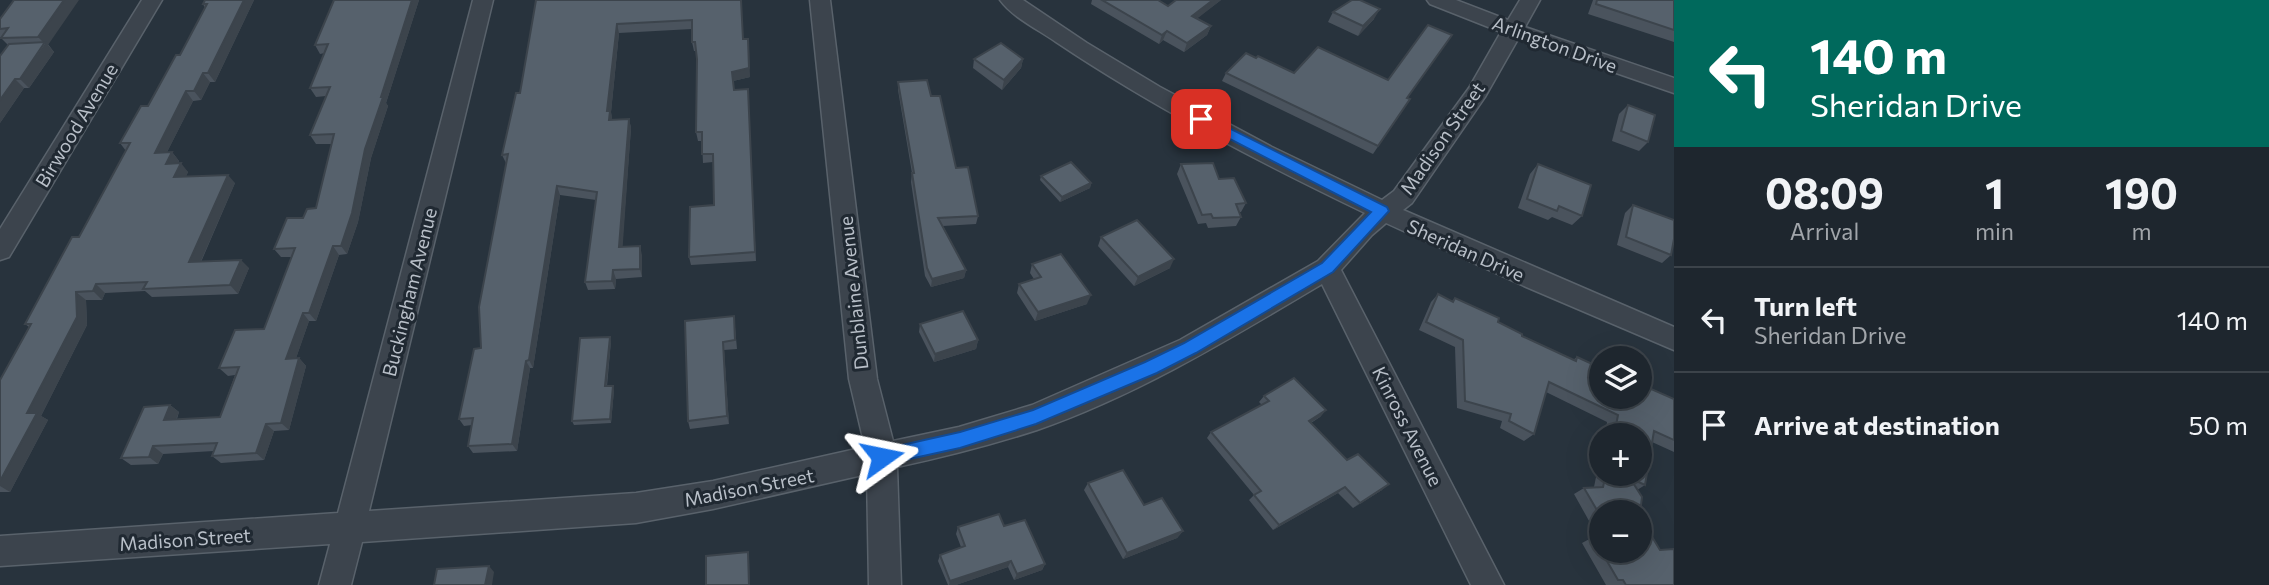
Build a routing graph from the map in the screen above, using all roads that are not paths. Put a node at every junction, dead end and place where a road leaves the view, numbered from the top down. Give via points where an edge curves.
1 (152, 0) edge
2 (483, 0) edge
3 (820, 0) edge
4 (1010, 0) edge
5 (1437, 0) edge
6 (1531, 0) edge
7 (1514, 30) junction
8 (1674, 86) edge
9 (1382, 211) junction
10 (0, 250) edge
11 (1327, 268) junction
12 (1674, 339) edge
13 (882, 457) junction
14 (349, 527) junction
15 (0, 551) edge
16 (335, 585) edge
17 (885, 585) edge
18 (1488, 585) edge

1 - 10 street, Birwood Avenue
2 - 14 street, Buckingham Avenue
3 - 13 street, Dunblaine Avenue via 863,379
4 - 9 street, Sheridan Drive via 1162,98
5 - 7 street, Arlington Drive
6 - 7 street, Madison Street
7 - 8 street, Arlington Drive
7 - 9 street, Madison Street via 1428,163 1403,197
9 - 11 street, Madison Street
9 - 12 street, Sheridan Drive
11 - 13 street, Madison Street via 1190,348 1096,393 996,430
11 - 18 street, Kinross Avenue
13 - 14 street, Madison Street via 636,508
13 - 17 street, Dunblaine Avenue
14 - 15 street, Madison Street
14 - 16 street, Buckingham Avenue

